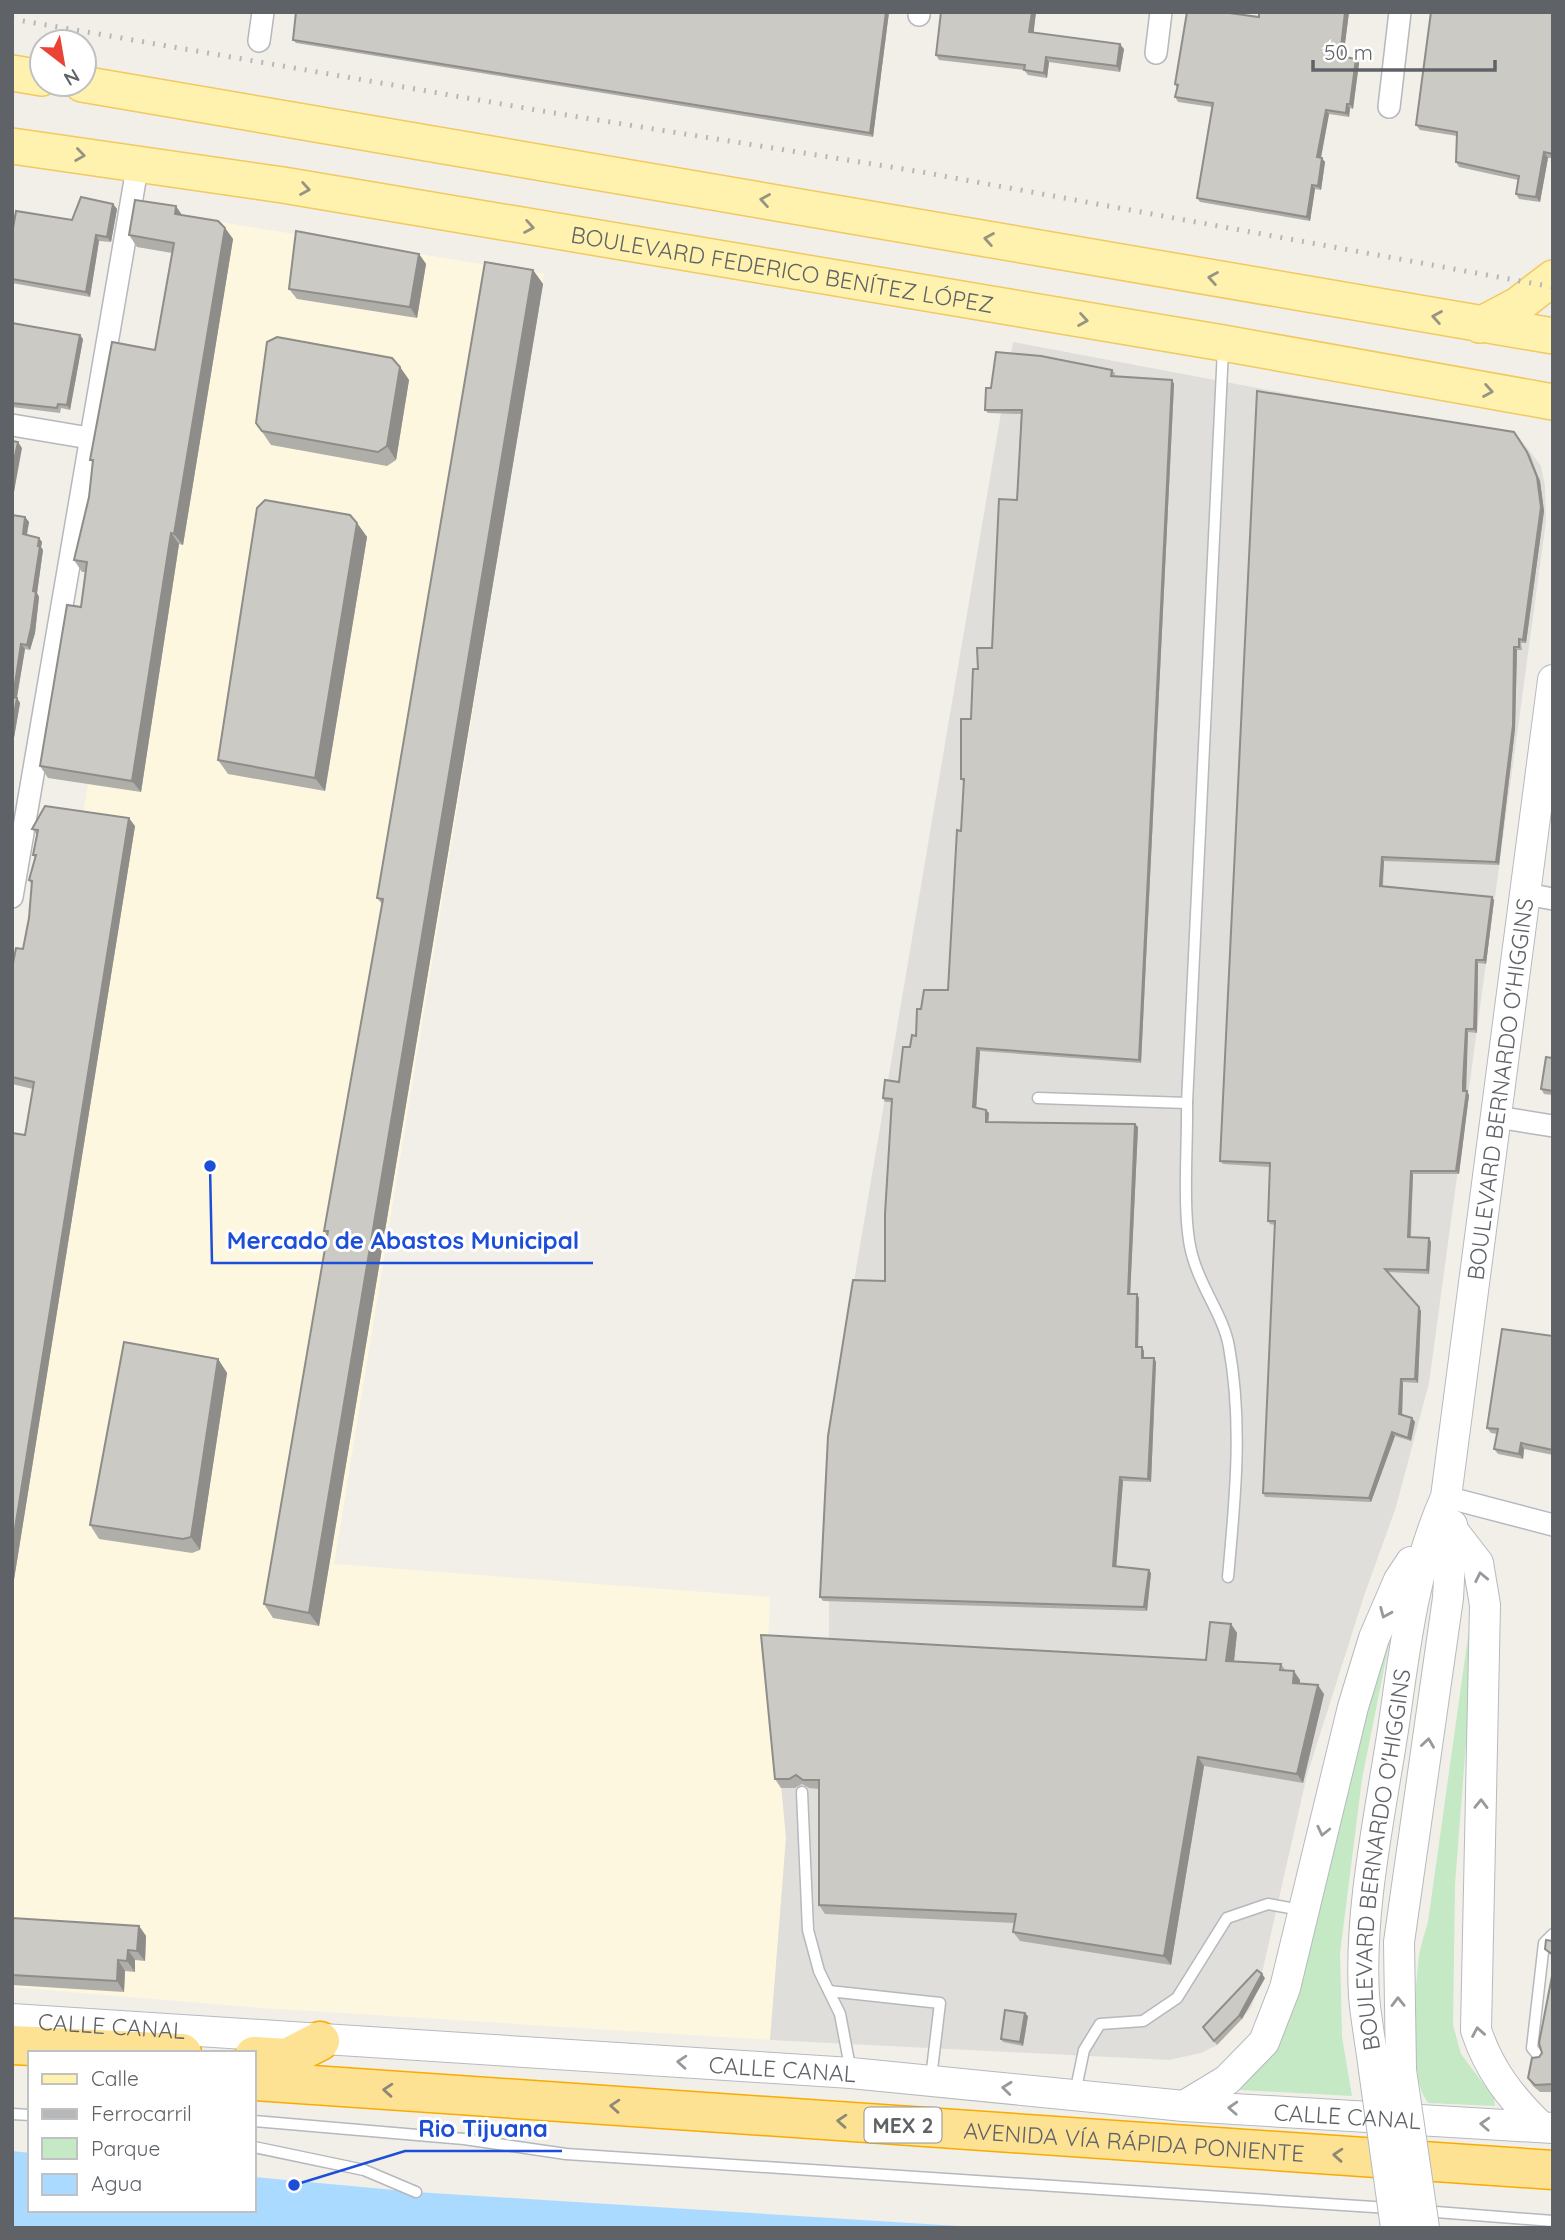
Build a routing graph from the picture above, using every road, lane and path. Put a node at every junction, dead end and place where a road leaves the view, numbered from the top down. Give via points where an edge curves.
1 (263, 12) edge
2 (1161, 12) edge
3 (1400, 12) edge
4 (259, 41) dead end
5 (1156, 53) dead end
6 (98, 87) edge
7 (1389, 107) dead end
8 (12, 146) edge
9 (138, 163) junction
10 (1553, 278) edge
11 (1480, 325) junction
12 (1553, 336) edge
13 (1223, 343) junction
14 (1553, 402) edge
15 (12, 425) edge
16 (89, 438) junction
17 (1553, 680) edge
18 (12, 897) edge
19 (1539, 897) edge
20 (1038, 1098) dead end
21 (1187, 1103) junction
22 (1497, 1117) junction
23 (1553, 1126) edge
24 (1446, 1497) junction
25 (1553, 1525) edge
26 (1442, 1532) junction
27 (1228, 1577) dead end
28 (802, 1792) edge
29 (1304, 1910) junction
30 (1553, 1934) edge
31 (829, 1991) junction
32 (12, 2019) edge
33 (320, 2041) junction
34 (12, 2045) edge
35 (140, 2051) edge
36 (256, 2056) edge
37 (1540, 2058) edge
38 (1387, 2070) junction
39 (851, 2073) junction
40 (256, 2081) edge
41 (930, 2081) junction
42 (1074, 2095) junction
43 (1184, 2105) junction
44 (256, 2121) edge
45 (1547, 2128) edge
46 (256, 2147) edge
47 (1553, 2170) edge
48 (416, 2192) dead end
49 (1553, 2221) edge
50 (1396, 2228) edge
51 (1424, 2228) edge

1 - 4 street
2 - 5 street
3 - 7 street
11 -> 6 main road
8 -> 9 main road, BOULEVARD FEDERICO BENÍTEZ LÓPEZ
9 -> 13 main road, BOULEVARD FEDERICO BENÍTEZ LÓPEZ
9 - 16 street
10 - 11 main road via 1518,305
11 - 12 main road
13 -> 14 main road, BOULEVARD FEDERICO BENÍTEZ LÓPEZ
13 - 21 lane
15 - 16 street
16 - 18 street
17 - 19 main road, BOULEVARD BERNARDO O'HIGGINS
19 - 22 main road, BOULEVARD BERNARDO O'HIGGINS
20 - 21 lane
21 - 27 lane via 1192,1256 1229,1344 1236,1413 1237,1477
22 - 23 street
22 - 24 main road, BOULEVARD BERNARDO O'HIGGINS
24 - 25 street
24 - 26 main road, BOULEVARD BERNARDO O'HIGGINS
26 -> 29 main road via 1399,1580 1374,1638
26 - 38 main road, BOULEVARD BERNARDO O'HIGGINS via 1413,1590 1365,1941 1364,1995
45 -> 26 main road via 1505,2090 1483,2053 1476,2030 1485,1605 1478,1563
28 - 31 lane via 808,1930 812,1954
29 - 42 lane via 1268,1904 1227,1918 1177,1997 1143,2021 1100,2024 1084,2050
29 - 43 main road via 1285,1988 1264,2042 1227,2080
30 - 37 lane via 1544,1943 1532,2048
31 - 39 lane via 840,2014
31 - 41 lane via 940,2003
32 - 33 main road, CALLE CANAL
33 - 36 highway via 287,2058
39 -> 33 main road, CALLE CANAL
34 - 35 highway
38 - 50 main road, BOULEVARD BERNARDO O'HIGGINS, bridge
38 - 51 main road, BOULEVARD BERNARDO O'HIGGINS, bridge
39 - 41 main road, CALLE CANAL
47 -> 40 highway, AVENIDA VÍA RÁPIDA PONIENTE / MEX 2
42 -> 41 main road, CALLE CANAL
42 - 43 main road, CALLE CANAL
45 -> 43 main road, CALLE CANAL
44 - 49 lane via 464,2138 566,2154
46 - 48 lane via 364,2170

